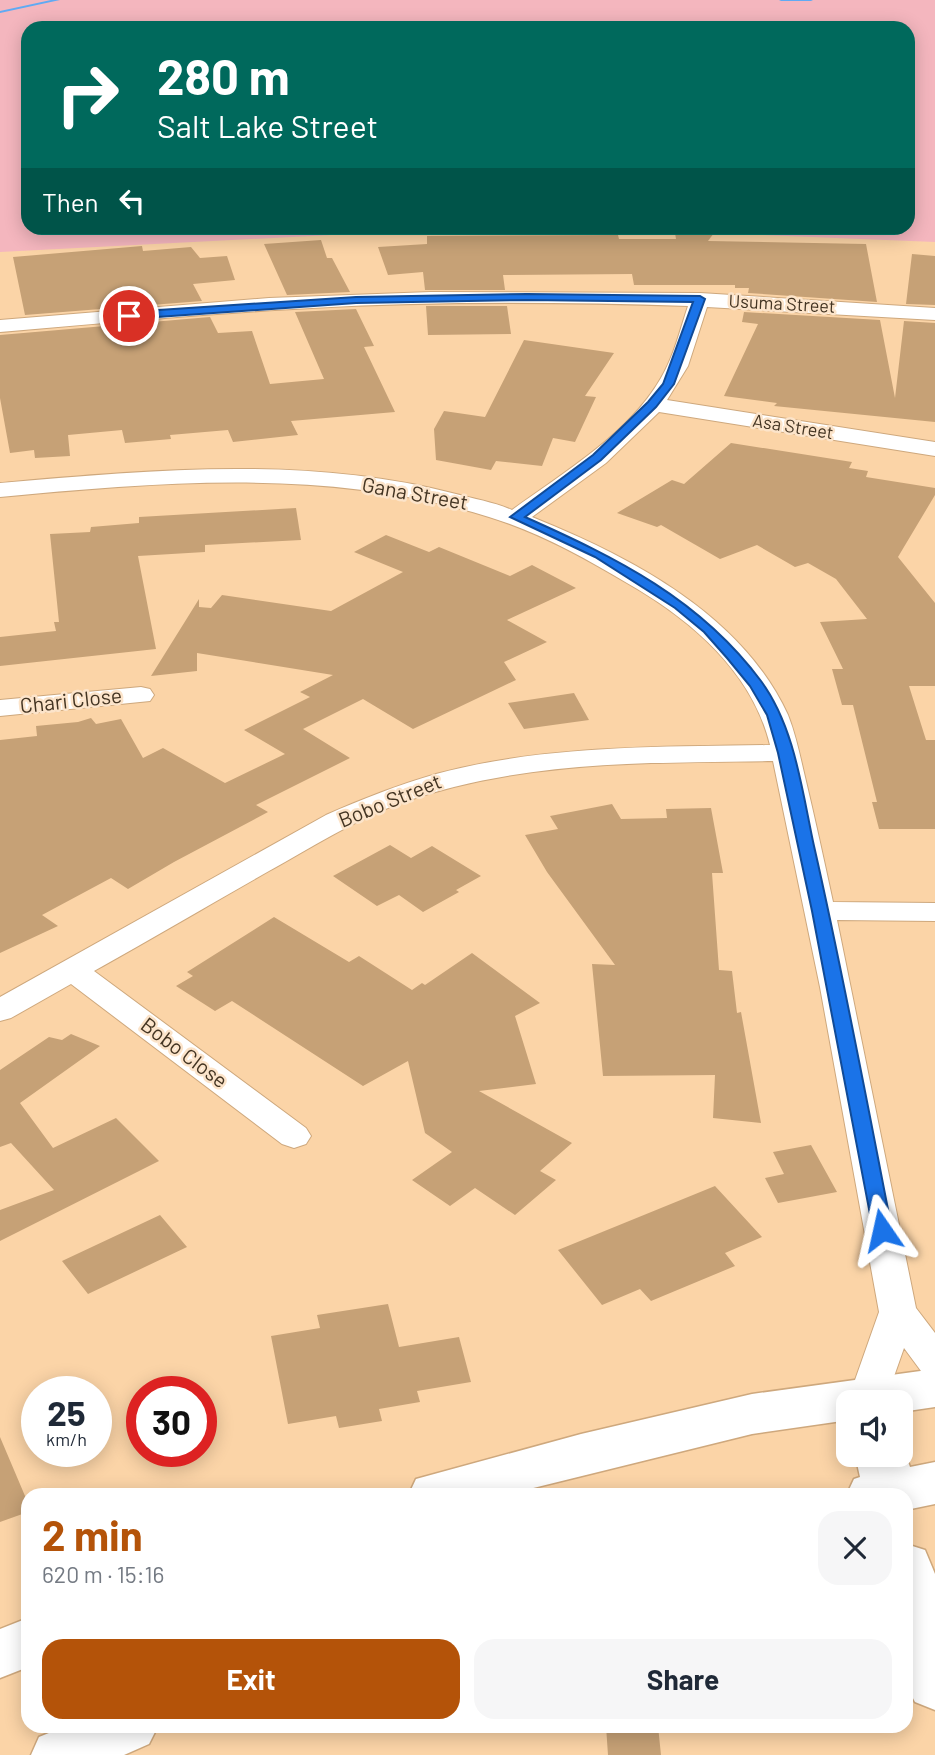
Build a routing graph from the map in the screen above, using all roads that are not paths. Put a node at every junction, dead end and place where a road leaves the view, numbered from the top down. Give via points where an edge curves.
1 (700, 299) junction
2 (935, 314) edge
3 (0, 326) edge
4 (652, 404) junction
5 (935, 449) edge
6 (0, 490) edge
7 (517, 517) junction
8 (141, 695) dead end
9 (0, 708) edge
10 (785, 753) junction
11 (820, 911) junction
12 (935, 912) edge
13 (74, 971) junction
14 (0, 1011) edge
15 (294, 1136) dead end
16 (898, 1312) junction
17 (935, 1361) edge
18 (935, 1388) edge
19 (871, 1390) edge
20 (913, 1392) edge
21 (836, 1404) edge
22 (457, 1488) edge
23 (913, 1604) edge
24 (21, 1645) edge
25 (0, 1654) edge
26 (924, 1664) edge
27 (112, 1733) edge
28 (60, 1755) edge

1 - 2 street, Usuma Street
1 - 3 street, Usuma Street via 356,300
1 - 4 street via 668,384
4 - 5 street, Asa Street
4 - 7 street via 605,450
6 - 7 street, Gana Street via 164,476 260,475 439,494
7 - 10 street, Gana Street via 599,555 680,605 708,629 756,684 774,715
8 - 9 street, Chari Close
10 - 11 street, Gana Street
10 - 13 street, Bobo Street via 586,758 501,767 413,788 336,821
11 - 12 street
11 - 16 street, Gana Street
13 - 14 street, Bobo Street
13 - 15 street, Bobo Close
16 - 17 street
16 - 19 street
18 - 20 main road
21 - 22 main road via 752,1414
23 - 26 main road
24 - 25 main road
27 - 28 main road

